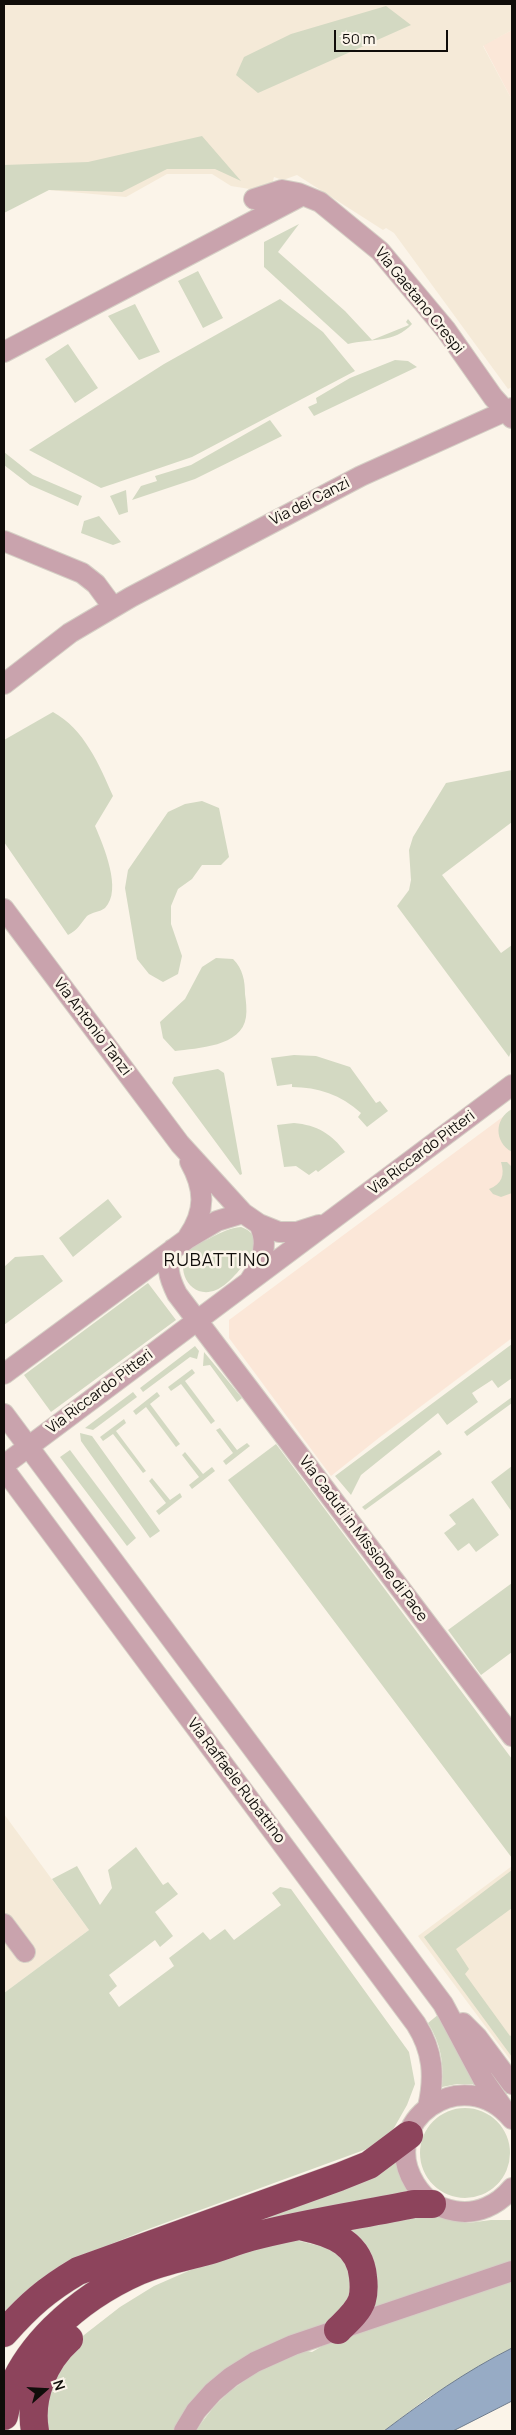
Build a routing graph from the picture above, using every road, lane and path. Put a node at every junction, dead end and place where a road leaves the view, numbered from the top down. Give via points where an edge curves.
1 (303, 195) junction
2 (254, 199) dead end
3 (4, 352) edge
4 (510, 412) edge
5 (4, 541) edge
6 (113, 607) junction
7 (4, 684) edge
8 (4, 909) edge
9 (512, 1085) edge
10 (180, 1144) junction
11 (251, 1218) junction
12 (332, 1220) junction
13 (180, 1244) junction
14 (246, 1286) junction
15 (181, 1300) junction
16 (218, 1304) junction
17 (196, 1319) junction
18 (214, 1343) junction
19 (164, 1344) junction
20 (4, 1374) edge
21 (4, 1414) edge
22 (28, 1446) junction
23 (4, 1465) edge
24 (4, 1469) edge
25 (512, 1736) edge
26 (4, 1924) edge
27 (25, 1952) dead end
28 (444, 2004) junction
29 (512, 2084) edge
30 (428, 2107) junction
31 (507, 2113) edge
32 (409, 2135) junction
33 (512, 2188) edge
34 (432, 2204) junction
35 (484, 2209) junction
36 (512, 2212) edge
37 (302, 2227) junction
38 (144, 2247) junction
39 (204, 2252) junction
40 (512, 2271) edge
41 (338, 2330) junction
42 (4, 2333) edge
43 (4, 2373) edge
44 (4, 2416) edge
45 (36, 2431) edge
46 (184, 2431) edge

1 - 2 street, Via Gaetano Crespi via 282,190
1 - 3 street
1 - 4 street, Via Gaetano Crespi via 320,202 380,251 446,330 493,397
4 - 6 street, Via dei Canzi via 361,476
5 - 6 street via 82,573 96,584
6 - 7 street, Via dei Canzi via 70,633
8 - 10 street, Via Antonio Tanzi
9 - 12 street, Via Riccardo Pitteri
10 - 11 street, Via Antonio Tanzi
10 - 13 street, Via Antonio Tanzi via 195,1171 202,1202 199,1220
11 - 12 street, Via Riccardo Pitteri via 287,1233
11 - 13 street via 217,1221
11 - 14 street, Via Riccardo Pitteri via 264,1240 264,1248 258,1268
12 - 14 street, Via Riccardo Pitteri
13 - 15 street via 168,1262 169,1277
13 - 20 street
14 - 16 street, Via Riccardo Pitteri
15 - 16 street via 200,1306
15 - 17 street
16 - 17 street, Via Riccardo Pitteri
16 - 18 street
17 - 18 street
17 - 19 street, Via Riccardo Pitteri
18 - 19 street via 192,1335
18 - 25 street, Via Caduti in Missione di Pace
19 - 22 street, Via Riccardo Pitteri
21 - 22 street, Via Raffaele Rubattino
22 - 23 street, Via Riccardo Pitteri
22 - 28 street, Via Raffaele Rubattino
24 - 30 street, Via Raffaele Rubattino via 416,2024 430,2052 433,2085
26 - 27 street
28 - 29 street, Via Raffaele Rubattino via 477,2037
28 - 31 street, Via Raffaele Rubattino via 483,2078
30 - 31 street, Via Raffaele Rubattino via 462,2094 484,2097
30 - 32 street, Via Raffaele Rubattino via 418,2117
32 - 34 street, Via Raffaele Rubattino via 406,2152 410,2173 416,2186
32 - 38 highway via 369,2165
33 - 35 street via 497,2203
34 - 35 street via 459,2212
34 - 37 highway via 414,2204
35 - 36 street
37 - 39 highway via 250,2237
37 - 41 highway via 341,2239 354,2251 362,2267 362,2300
38 - 42 highway via 78,2271 55,2284 32,2302
38 - 43 highway via 86,2283 54,2308 26,2338
39 - 44 highway via 172,2258 138,2272 86,2303 59,2324 38,2346 18,2375
39 - 45 highway via 116,2298 65,2343 49,2362 40,2380 35,2401
40 - 41 street
41 - 46 street via 286,2348 231,2376 196,2411

